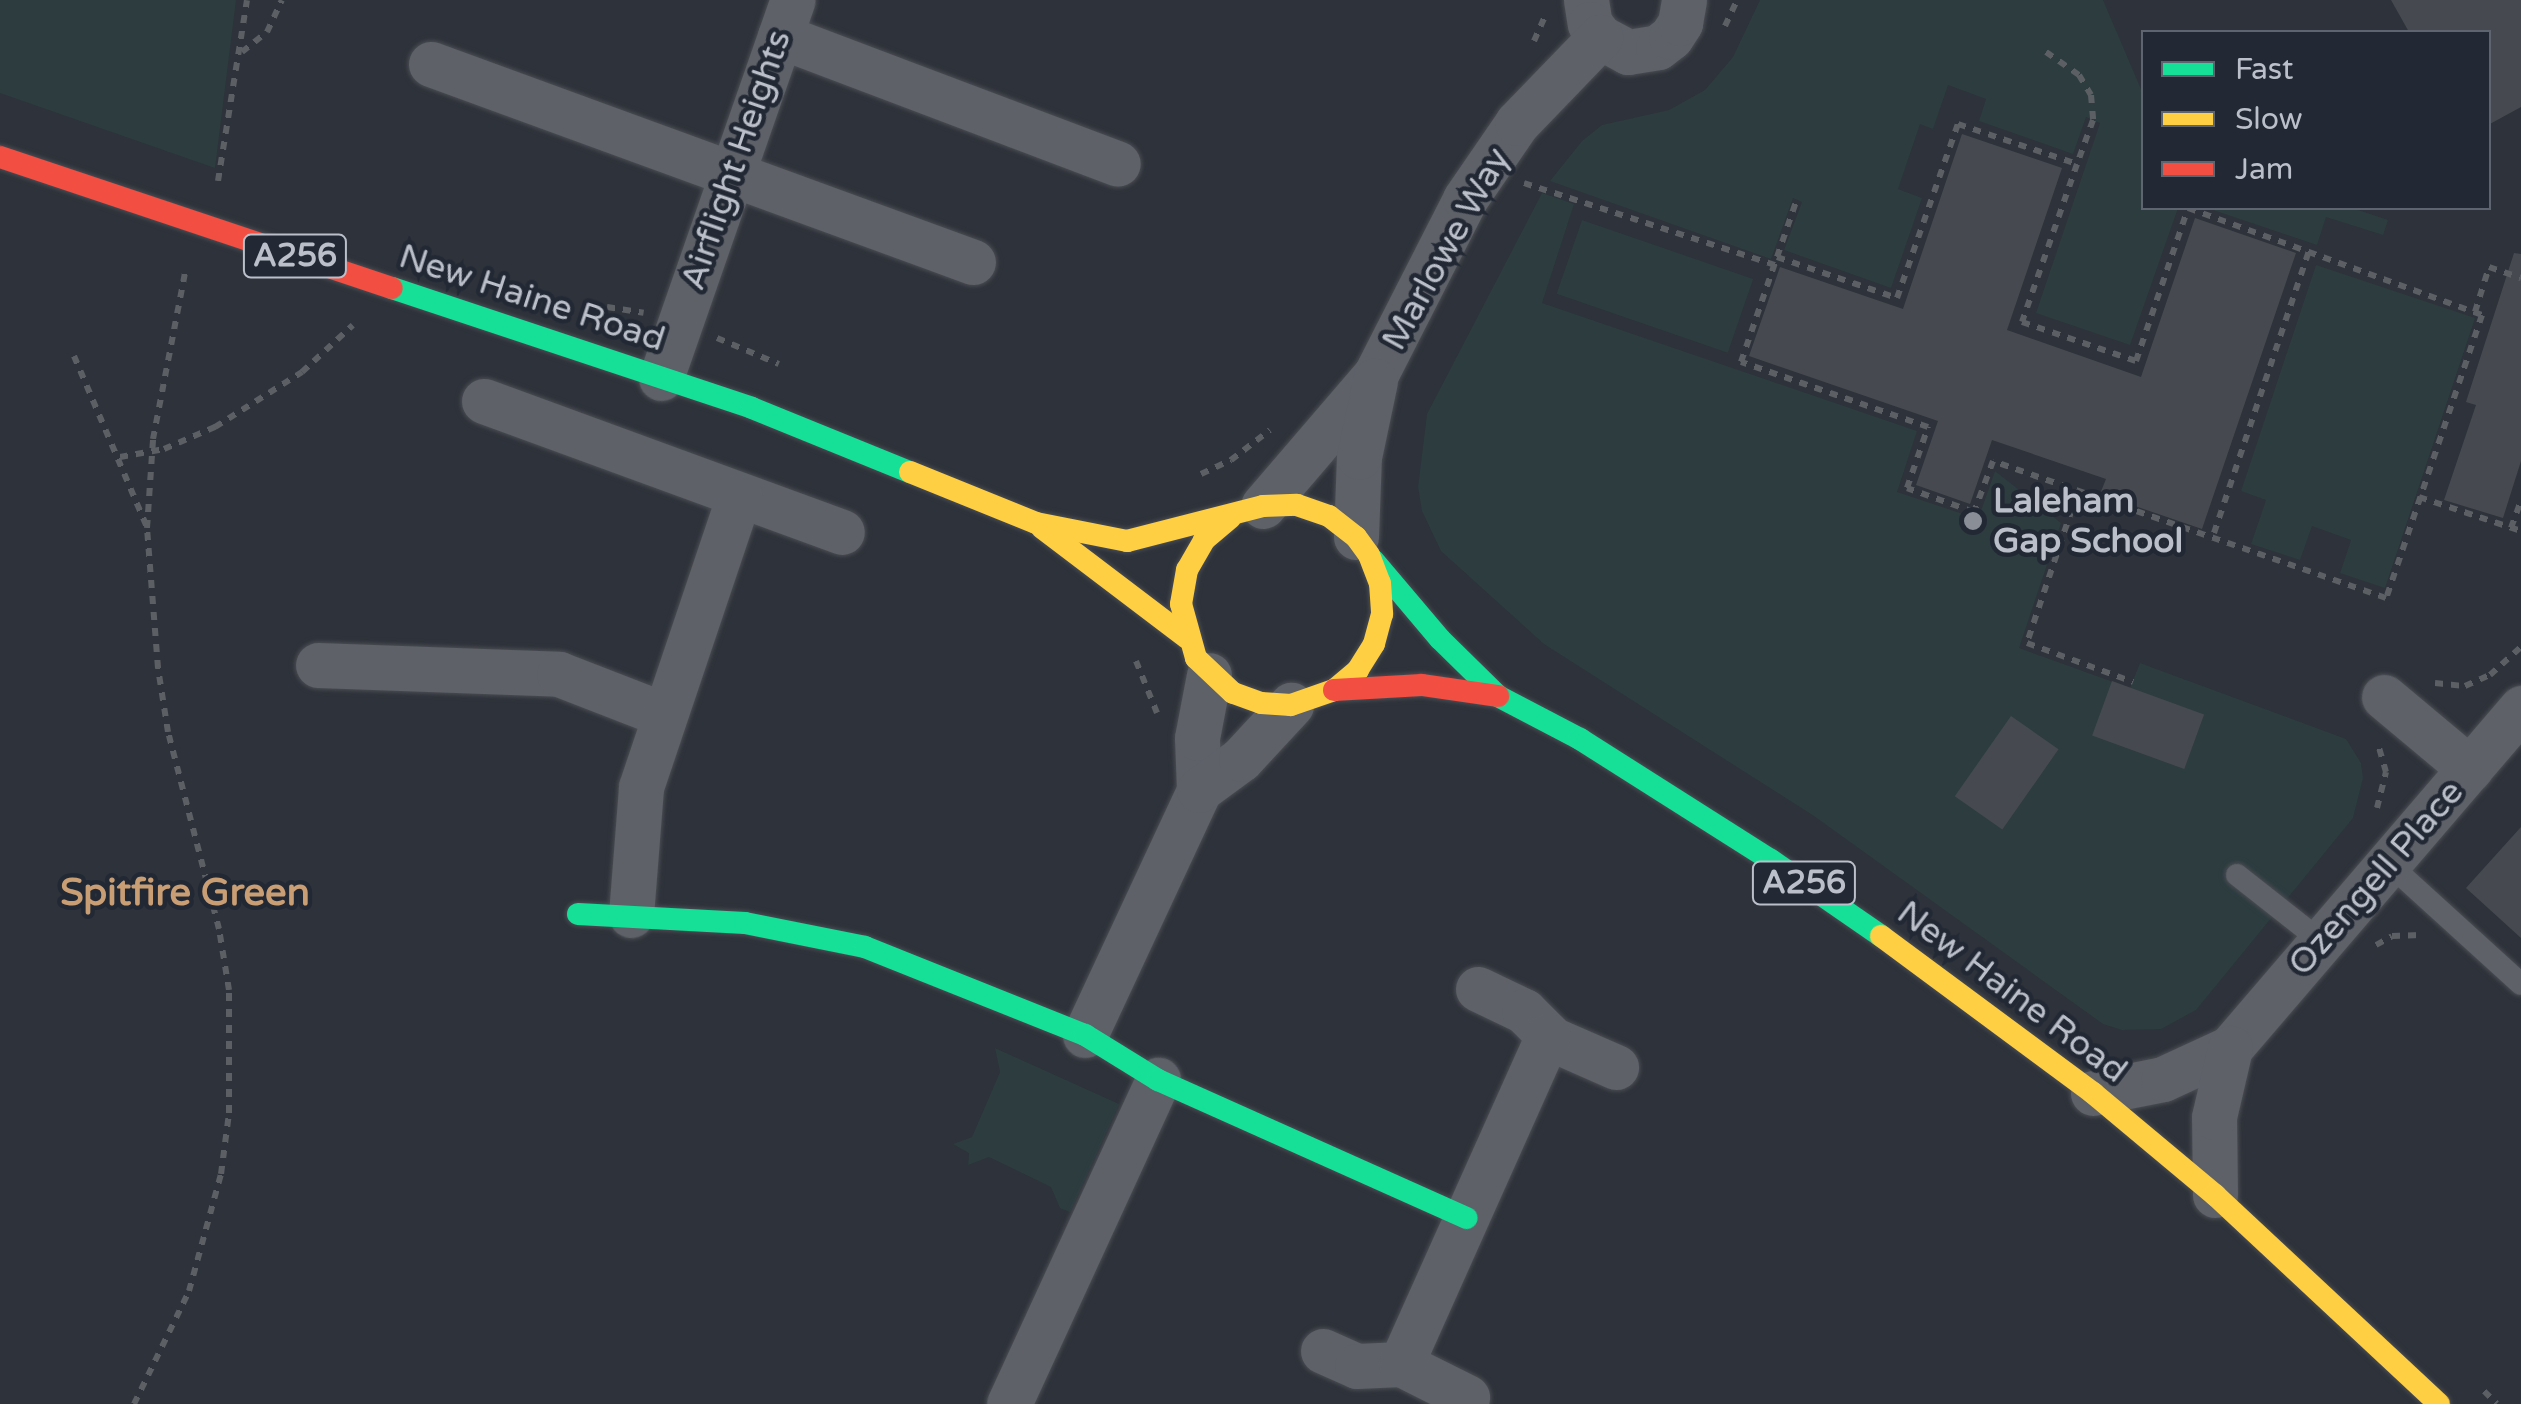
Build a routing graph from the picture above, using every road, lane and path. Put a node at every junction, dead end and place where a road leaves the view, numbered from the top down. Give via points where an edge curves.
1 (247, 0) edge
2 (282, 0) edge
3 (1548, 0) edge
4 (1684, 0) edge
5 (1737, 0) edge
6 (786, 18) edge
7 (1593, 19) edge
8 (1722, 33) dead end
9 (240, 52) junction
10 (2046, 52) dead end
11 (1528, 54) dead end
12 (430, 64) dead end
13 (0, 156) edge
14 (1118, 164) dead end
15 (2078, 164) junction
16 (1528, 165) dead end
17 (730, 173) junction
18 (199, 181) dead end
19 (1798, 200) dead end
20 (2187, 210) edge
21 (2194, 210) edge
22 (2309, 250) junction
23 (189, 257) dead end
24 (1776, 261) junction
25 (973, 262) dead end
26 (2521, 278) edge
27 (593, 304) dead end
28 (2475, 312) junction
29 (364, 313) dead end
30 (679, 323) junction
31 (74, 356) dead end
32 (783, 366) dead end
33 (1376, 374) junction
34 (661, 378) junction
35 (484, 401) dead end
36 (1285, 418) dead end
37 (154, 452) junction
38 (120, 457) junction
39 (1188, 480) dead end
40 (2077, 494) junction
41 (739, 495) junction
42 (2419, 497) junction
43 (2521, 500) edge
44 (1246, 512) junction
45 (1036, 522) junction
46 (147, 528) junction
47 (2512, 528) junction
48 (842, 532) dead end
49 (2521, 532) edge
50 (2214, 533) dead end
51 (1362, 546) junction
52 (2521, 647) edge
53 (1198, 656) junction
54 (318, 665) dead end
55 (2133, 682) dead end
56 (1334, 690) junction
57 (1498, 696) junction
58 (2385, 698) junction
59 (1291, 705) junction
60 (2521, 708) edge
61 (662, 714) junction
62 (2470, 768) junction
63 (1199, 790) junction
64 (2374, 813) dead end
65 (2390, 864) junction
66 (2238, 875) dead end
67 (578, 914) dead end
68 (631, 915) junction
69 (2430, 935) dead end
70 (2322, 942) junction
71 (2366, 950) dead end
72 (2521, 984) edge
73 (1478, 989) dead end
74 (1085, 1035) junction
75 (1548, 1035) junction
76 (2230, 1048) junction
77 (1616, 1067) dead end
78 (1158, 1080) junction
79 (2093, 1093) junction
80 (2216, 1195) junction
81 (1466, 1218) junction
82 (1323, 1351) dead end
83 (1401, 1364) junction
84 (2478, 1385) dead end
85 (1467, 1397) dead end
86 (134, 1404) edge
87 (1010, 1404) edge
88 (2438, 1404) edge
89 (2497, 1404) edge

1 - 9 path
2 - 9 path via 267,32
3 - 11 path
4 - 7 street, Marlowe Way via 1680,23 1658,47 1628,52
5 - 8 path
6 - 14 street
6 - 17 street, Airflight Heights
7 - 33 street, Marlowe Way via 1465,199
9 - 18 path via 217,188
10 - 15 path via 2079,75 2091,95 2092,120
12 - 17 street
13 - 34 main road, New Haine Road / A256
15 - 20 path via 2022,322 2136,361
15 - 24 path via 1958,124 1897,298
16 - 24 path via 1516,182
17 - 25 street
17 - 30 street, Airflight Heights
19 - 24 path
21 - 22 path
22 - 28 path
22 - 50 path
23 - 37 path
24 - 40 path via 1741,362 1928,426 1906,488 1974,512 1993,461
26 - 28 path via 2489,267
27 - 30 path
28 - 42 path via 2482,314
29 - 37 path via 330,350 263,399
30 - 32 path
30 - 34 street, Airflight Heights
31 - 38 path
33 - 44 street, Marlowe Way
33 - 51 street, Marlowe Way via 1358,457
34 - 45 main road, New Haine Road / A256
35 - 41 street
36 - 39 path via 1232,460
37 - 38 path
37 - 46 path
38 - 46 path
40 - 42 path via 2386,598
40 - 55 path via 2027,643
41 - 48 street
41 - 61 street
42 - 47 path
43 - 47 path
44 - 45 main road, New Haine Road / A256 via 1128,541
44 - 51 main road, New Haine Road via 1297,505 1329,516
44 - 53 main road via 1204,540 1187,570 1181,604
45 - 53 main road, New Haine Road / A256
46 - 86 path via 166,716 219,929 232,1051 228,1128 208,1233 183,1305
47 - 49 path
51 - 56 main road, New Haine Road via 1380,583 1382,614 1358,670
51 - 57 main road, New Haine Road / A256
52 - 58 path via 2490,676 2465,686
53 - 59 main road, New Haine Road via 1247,698
53 - 63 street
54 - 61 street via 559,674
56 - 57 main road, New Haine Road / A256 via 1422,685
56 - 59 main road, New Haine Road
57 - 79 main road, New Haine Road / A256 via 1580,739 1772,860
58 - 62 street
58 - 64 path via 2386,786
59 - 63 street via 1240,759
60 - 62 street, Ozengell Place
61 - 68 street via 641,787
62 - 65 street, Ozengell Place
63 - 74 street
65 - 70 street, Ozengell Place
65 - 72 lane
66 - 70 lane
67 - 68 main road
68 - 74 main road via 745,923 865,947
69 - 71 path via 2392,936
70 - 76 street, Ozengell Place
73 - 75 street via 1524,1011
74 - 78 main road
75 - 77 street
75 - 81 street
76 - 79 street, Ozengell Place via 2163,1079
76 - 80 street, Ozengell Place via 2214,1117
78 - 81 main road
78 - 87 street
79 - 80 main road, New Haine Road / A256
80 - 88 main road, New Haine Road / A256
81 - 83 street
82 - 83 street via 1356,1366
83 - 85 street
84 - 89 path

